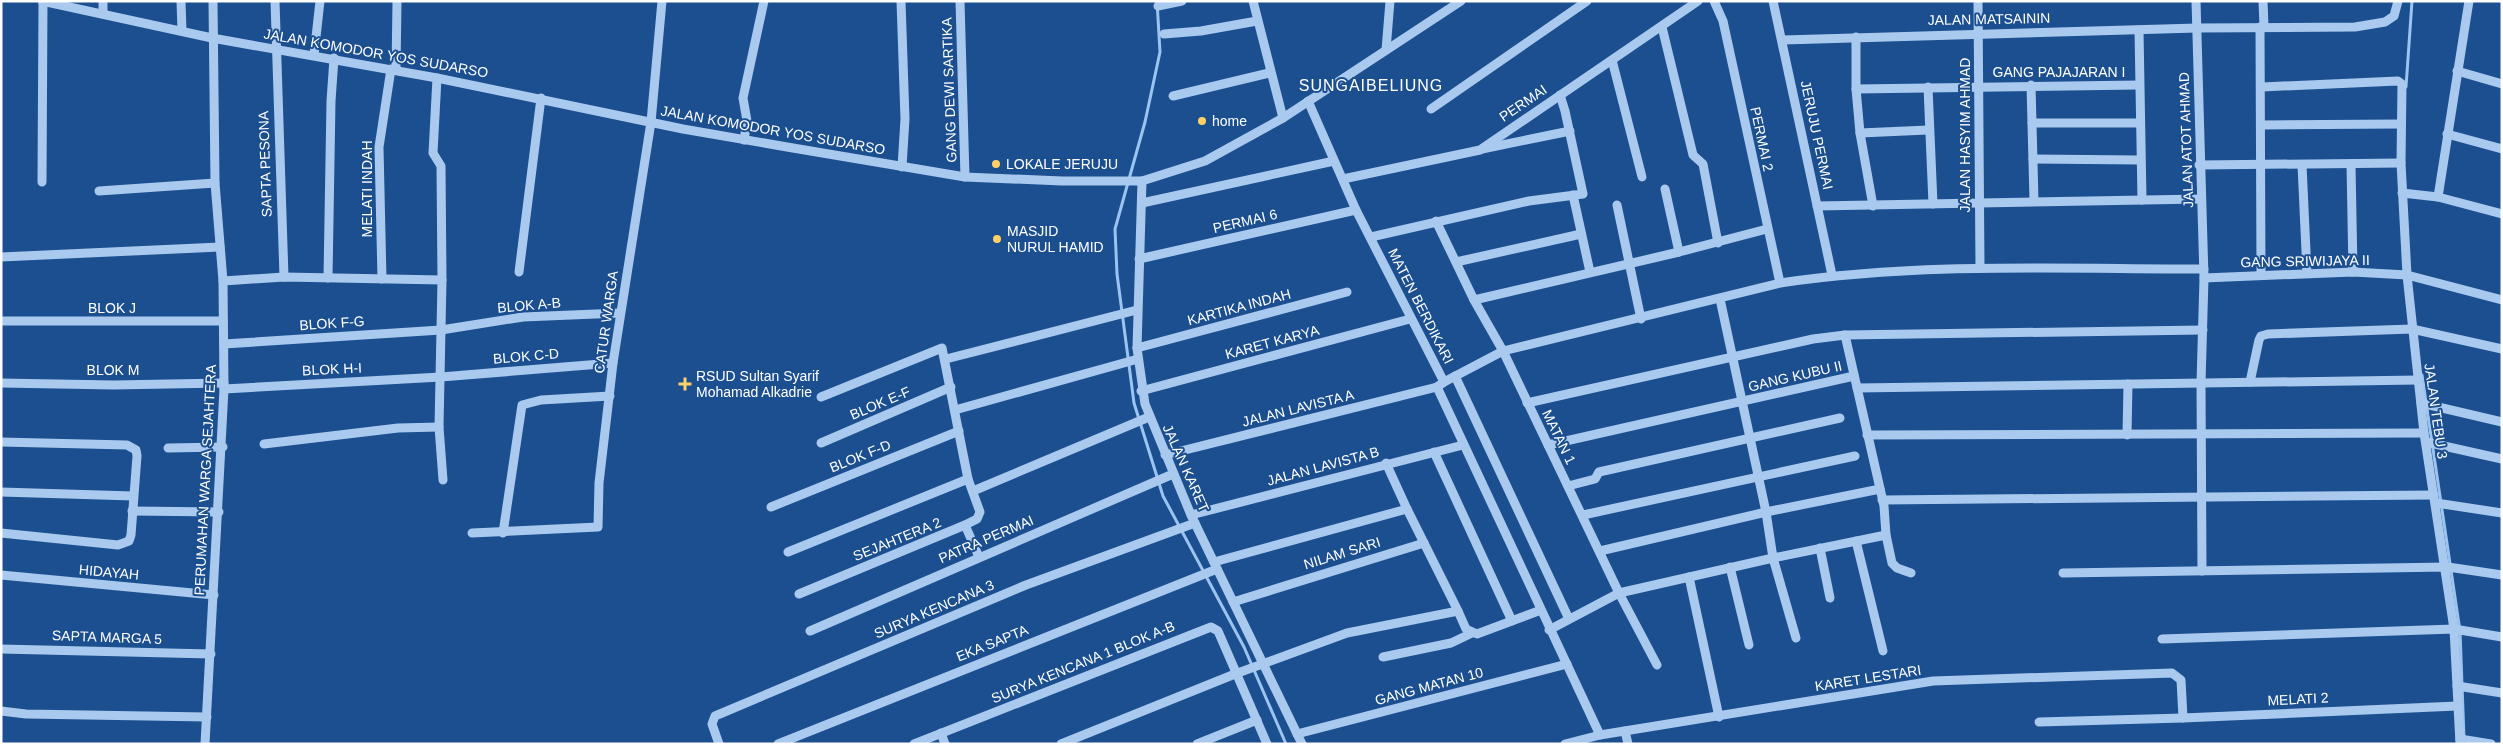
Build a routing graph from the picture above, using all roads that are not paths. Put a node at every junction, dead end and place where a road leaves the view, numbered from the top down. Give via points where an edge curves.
1 (43, 1) edge
2 (103, 1) edge
3 (181, 1) edge
4 (213, 1) edge
5 (274, 1) edge
6 (320, 1) edge
7 (397, 1) edge
8 (662, 1) edge
9 (764, 1) edge
10 (901, 1) edge
11 (960, 1) edge
12 (1182, 1) edge
13 (1253, 1) edge
14 (1390, 1) edge
15 (1461, 1) edge
16 (1587, 1) edge
17 (1698, 1) edge
18 (1714, 1) edge
19 (1773, 1) edge
20 (1978, 1) edge
21 (2196, 1) edge
22 (2263, 1) edge
23 (2398, 1) edge
24 (2469, 1) edge
25 (1158, 6) dead end
26 (104, 14) junction
27 (1257, 21) junction
28 (1662, 27) junction
29 (2262, 27) junction
30 (2197, 28) junction
31 (2138, 30) junction
32 (182, 31) junction
33 (1978, 32) junction
34 (1164, 34) dead end
35 (1856, 37) junction
36 (212, 38) junction
37 (1783, 40) junction
38 (276, 49) junction
39 (1386, 50) junction
40 (314, 55) junction
41 (334, 58) junction
42 (1612, 60) junction
43 (393, 70) junction
44 (2457, 71) junction
45 (1270, 73) junction
46 (437, 78) junction
47 (2502, 84) edge
48 (2031, 85) junction
49 (2139, 85) junction
50 (1979, 86) junction
51 (1928, 87) junction
52 (2262, 87) junction
53 (1856, 89) junction
54 (1560, 95) junction
55 (1173, 96) dead end
56 (541, 98) junction
57 (1308, 101) junction
58 (1431, 109) dead end
59 (1283, 118) junction
60 (651, 122) junction
61 (2032, 123) junction
62 (2140, 123) junction
63 (2401, 124) junction
64 (2261, 125) junction
65 (1928, 130) junction
66 (1570, 131) junction
67 (1860, 133) junction
68 (2447, 134) junction
69 (744, 140) junction
70 (2502, 149) edge
71 (1480, 150) junction
72 (2033, 159) junction
73 (2140, 160) junction
74 (1334, 161) junction
75 (2401, 163) junction
76 (2351, 164) junction
77 (2199, 165) junction
78 (2261, 165) junction
79 (2302, 165) junction
80 (902, 167) junction
81 (965, 177) junction
82 (1642, 177) dead end
83 (1342, 179) junction
84 (1141, 181) junction
85 (42, 182) dead end
86 (215, 183) junction
87 (1665, 189) dead end
88 (99, 191) dead end
89 (2407, 193) junction
90 (1573, 196) junction
91 (2438, 197) junction
92 (2201, 199) junction
93 (2142, 200) junction
94 (2034, 201) junction
95 (1142, 203) junction
96 (1980, 203) junction
97 (1932, 204) junction
98 (1617, 205) dead end
99 (1818, 206) junction
100 (1873, 206) junction
101 (1356, 210) junction
102 (2502, 214) edge
103 (1436, 221) junction
104 (1767, 229) junction
105 (1582, 234) junction
106 (1371, 237) junction
107 (1718, 243) junction
108 (220, 247) junction
109 (1679, 252) junction
110 (1, 258) edge
111 (1139, 259) junction
112 (1456, 262) junction
113 (1630, 263) junction
114 (1980, 268) junction
115 (519, 272) dead end
116 (1590, 272) junction
117 (2353, 272) junction
118 (2307, 273) junction
119 (2204, 274) junction
120 (2261, 274) junction
121 (1832, 275) junction
122 (2411, 276) junction
123 (284, 277) junction
124 (328, 278) junction
125 (382, 279) junction
126 (442, 280) junction
127 (223, 281) junction
128 (1780, 283) junction
129 (1347, 292) dead end
130 (1720, 299) junction
131 (1474, 300) junction
132 (2502, 300) edge
133 (1133, 310) junction
134 (620, 313) junction
135 (1410, 319) junction
136 (1641, 319) junction
137 (223, 321) junction
138 (1, 322) edge
139 (441, 330) junction
140 (2203, 330) junction
141 (2417, 330) junction
142 (1845, 335) junction
143 (224, 344) junction
144 (1137, 348) junction
145 (2502, 349) edge
146 (1503, 351) junction
147 (1733, 357) junction
148 (946, 359) junction
149 (1136, 359) junction
150 (613, 363) junction
151 (1455, 376) junction
152 (1854, 376) junction
153 (441, 377) junction
154 (2418, 380) junction
155 (2250, 382) junction
156 (1, 383) edge
157 (2201, 383) junction
158 (2128, 384) junction
159 (1440, 385) junction
160 (224, 386) junction
161 (951, 387) junction
162 (1857, 388) junction
163 (1141, 391) junction
164 (610, 396) junction
165 (821, 397) dead end
166 (1742, 402) junction
167 (1527, 403) junction
168 (2424, 403) junction
169 (955, 410) junction
170 (1146, 418) junction
171 (1840, 418) dead end
172 (2502, 422) edge
173 (439, 427) junction
174 (959, 431) junction
175 (1867, 435) junction
176 (2127, 435) junction
177 (2203, 435) junction
178 (1750, 437) junction
179 (2428, 440) junction
180 (1, 442) edge
181 (821, 443) dead end
182 (264, 444) dead end
183 (1463, 445) junction
184 (1548, 445) junction
185 (222, 447) junction
186 (168, 448) dead end
187 (1434, 452) junction
188 (1165, 455) junction
189 (1855, 456) dead end
190 (2502, 459) edge
191 (1386, 463) junction
192 (1171, 475) junction
193 (1758, 476) junction
194 (968, 479) junction
195 (443, 480) dead end
196 (1568, 486) junction
197 (1880, 489) junction
198 (973, 491) junction
199 (1, 492) edge
200 (133, 496) junction
201 (2202, 496) junction
202 (1882, 500) junction
203 (2438, 501) junction
204 (771, 507) dead end
205 (1407, 509) junction
206 (132, 511) junction
207 (219, 512) junction
208 (1766, 512) junction
209 (2502, 513) edge
210 (1582, 515) junction
211 (1192, 521) junction
212 (965, 525) junction
213 (1, 533) edge
214 (472, 533) dead end
215 (503, 533) junction
216 (1886, 535) junction
217 (1856, 541) junction
218 (1424, 543) junction
219 (1820, 548) junction
220 (1600, 551) junction
221 (788, 552) dead end
222 (979, 557) junction
223 (1773, 558) junction
224 (1215, 567) junction
225 (1730, 567) junction
226 (2450, 567) junction
227 (2202, 571) junction
228 (2063, 572) dead end
229 (1911, 573) dead end
230 (1, 575) edge
231 (2502, 575) edge
232 (1689, 577) junction
233 (1620, 593) junction
234 (798, 594) dead end
235 (214, 595) junction
236 (1830, 598) dead end
237 (1233, 602) junction
238 (1541, 610) junction
239 (1458, 612) junction
240 (1570, 619) junction
241 (1512, 621) junction
242 (1549, 630) junction
243 (2458, 630) junction
244 (810, 631) dead end
245 (1472, 633) junction
246 (2502, 637) edge
247 (1796, 638) dead end
248 (2162, 640) dead end
249 (1749, 645) dead end
250 (1, 648) edge
251 (1884, 651) dead end
252 (211, 654) junction
253 (1383, 657) dead end
254 (1567, 664) junction
255 (1260, 665) junction
256 (1657, 666) dead end
257 (1237, 673) junction
258 (2461, 686) junction
259 (2502, 693) edge
260 (2457, 706) junction
261 (1, 711) edge
262 (207, 717) junction
263 (1719, 718) junction
264 (2183, 718) junction
265 (1257, 720) junction
266 (2039, 722) dead end
267 (1625, 731) junction
268 (941, 733) junction
269 (1297, 734) junction
270 (1600, 735) junction
271 (2463, 741) edge
272 (205, 744) edge
273 (719, 744) edge
274 (778, 744) edge
275 (914, 744) edge
276 (945, 744) edge
277 (1061, 744) edge
278 (1197, 744) edge
279 (1266, 744) edge
280 (1302, 744) edge
281 (1567, 744) edge
282 (1628, 744) edge
283 (2491, 744) edge

1 - 26 street, JALAN KOMODOR YOS SUDARSO
1 - 85 street
2 - 26 street
3 - 32 street
4 - 36 street, PERUMAHAN WARGA SEJAHTERA
5 - 38 street, SAPTA PESONA
6 - 40 street
7 - 43 street, MELATI INDAH
8 - 60 street, CATUR WARGA
9 - 69 street via 743,98 747,128
10 - 80 street via 905,119
11 - 81 street, GANG DEWI SARTIKA
12 - 25 street
13 - 27 street
14 - 39 street
15 - 39 street, JALAN KOMODOR YOS SUDARSO
16 - 58 street
17 - 28 street, PERMAI
18 - 104 street, PERMAI 2 via 1723,21
19 - 37 street, JERUJU PERMAI
20 - 33 street, JALAN HASYIM AHMAD
21 - 30 street, JALAN ATOT AHMAD
22 - 29 street
23 - 29 street, JALAN MATSAININ via 2394,16 2386,22 2355,28
24 - 44 street
26 - 32 street, JALAN KOMODOR YOS SUDARSO
27 - 34 street
27 - 45 street
28 - 42 street, PERMAI
28 - 107 street via 1693,155 1702,164
29 - 30 street, JALAN MATSAININ
29 - 52 street
30 - 31 street, JALAN MATSAININ
30 - 77 street, JALAN ATOT AHMAD
31 - 33 street, JALAN MATSAININ
31 - 49 street
32 - 36 street, JALAN KOMODOR YOS SUDARSO
33 - 35 street, JALAN MATSAININ
33 - 50 street, JALAN HASYIM AHMAD
35 - 37 street, JALAN MATSAININ
35 - 53 street
36 - 38 street, JALAN KOMODOR YOS SUDARSO
36 - 86 street, PERUMAHAN WARGA SEJAHTERA
37 - 99 street, JERUJU PERMAI
38 - 40 street, JALAN KOMODOR YOS SUDARSO
38 - 123 street, SAPTA PESONA
39 - 57 street, JALAN KOMODOR YOS SUDARSO
40 - 41 street, JALAN KOMODOR YOS SUDARSO
41 - 43 street, JALAN KOMODOR YOS SUDARSO
41 - 124 street
42 - 54 street, PERMAI
42 - 82 street
43 - 46 street, JALAN KOMODOR YOS SUDARSO
43 - 125 street, MELATI INDAH via 378,148
44 - 47 street
44 - 68 street
45 - 55 street
45 - 59 street
46 - 56 street, JALAN KOMODOR YOS SUDARSO
46 - 126 street via 433,152 441,166
48 - 49 street, GANG PAJAJARAN I
48 - 50 street, GANG PAJAJARAN I
48 - 61 street
49 - 62 street
50 - 51 street, GANG PAJAJARAN I
50 - 96 street, JALAN HASYIM AHMAD
51 - 53 street, GANG PAJAJARAN I
51 - 65 street
52 - 63 street, JALAN TEBU 3 via 2400,82
52 - 64 street
53 - 67 street
54 - 66 street
54 - 71 street, PERMAI
56 - 60 street, JALAN KOMODOR YOS SUDARSO
56 - 115 street
57 - 59 street, JALAN KOMODOR YOS SUDARSO
57 - 74 street, MATEN BERDIKARI
59 - 84 street, JALAN KOMODOR YOS SUDARSO via 1204,161
60 - 69 street, JALAN KOMODOR YOS SUDARSO
60 - 134 street, CATUR WARGA
61 - 62 street
61 - 72 street
62 - 73 street
63 - 64 street
63 - 75 street, JALAN TEBU 3
64 - 78 street
65 - 67 street
65 - 97 street
66 - 71 street
66 - 90 street via 1583,194
67 - 100 street
68 - 70 street
68 - 91 street
69 - 80 street, JALAN KOMODOR YOS SUDARSO
71 - 83 street, PERMAI
72 - 73 street
72 - 94 street
73 - 93 street
74 - 83 street, MATEN BERDIKARI
74 - 95 street
75 - 76 street
75 - 89 street, JALAN TEBU 3
76 - 79 street
76 - 117 street
77 - 78 street
77 - 92 street, JALAN ATOT AHMAD
78 - 79 street
78 - 120 street
79 - 118 street
80 - 81 street, JALAN KOMODOR YOS SUDARSO
81 - 84 street, JALAN KOMODOR YOS SUDARSO via 1020,181
83 - 101 street, MATEN BERDIKARI
84 - 95 street, JALAN KARET
86 - 88 street
86 - 108 street, PERUMAHAN WARGA SEJAHTERA
87 - 109 street
89 - 91 street
89 - 122 street, JALAN TEBU 3
90 - 103 street via 1529,201
90 - 105 street
91 - 102 street
92 - 93 street
92 - 119 street, JALAN ATOT AHMAD
93 - 94 street
94 - 96 street
95 - 111 street, JALAN KARET
96 - 97 street
96 - 114 street, JALAN HASYIM AHMAD
97 - 100 street
98 - 113 street
99 - 100 street
99 - 121 street, JERUJU PERMAI
101 - 106 street, MATEN BERDIKARI
101 - 111 street, PERMAI 6
103 - 106 street
103 - 112 street, MATAN 1
104 - 107 street
104 - 128 street, PERMAI 2
105 - 112 street
105 - 116 street
106 - 135 street, MATEN BERDIKARI
107 - 109 street
108 - 110 street
108 - 127 street, PERUMAHAN WARGA SEJAHTERA
109 - 113 street
111 - 133 street, JALAN KARET
112 - 131 street, MATAN 1
113 - 116 street
113 - 136 street
114 - 119 street, GANG SRIWIJAYA II
114 - 121 street, GANG SRIWIJAYA II
116 - 131 street
117 - 118 street, GANG SRIWIJAYA II
117 - 122 street, GANG SRIWIJAYA II
118 - 120 street, GANG SRIWIJAYA II
119 - 120 street, GANG SRIWIJAYA II
119 - 140 street, JALAN ATOT AHMAD
121 - 128 street, JALAN LAVISTA A
122 - 132 street, GANG SRIWIJAYA II
122 - 141 street, JALAN TEBU 3
123 - 124 street
123 - 127 street
124 - 125 street
125 - 126 street
126 - 139 street
127 - 137 street, PERUMAHAN WARGA SEJAHTERA
128 - 130 street, JALAN LAVISTA A
129 - 144 street, KARTIKA INDAH
130 - 136 street, JALAN LAVISTA A
130 - 147 street
131 - 146 street, MATAN 1
133 - 144 street, JALAN KARET
133 - 148 street
134 - 139 street, BLOK A-B via 523,317
134 - 150 street, CATUR WARGA
135 - 159 street, MATEN BERDIKARI
135 - 163 street, KARET KARYA
136 - 146 street, JALAN LAVISTA A
137 - 138 street, BLOK J
137 - 143 street, PERUMAHAN WARGA SEJAHTERA
139 - 143 street, BLOK F-G
139 - 153 street
140 - 142 street
140 - 157 street, JALAN ATOT AHMAD
141 - 145 street
141 - 154 street, JALAN TEBU 3
141 - 155 street via 2262,336
142 - 147 street
142 - 152 street
143 - 160 street, PERUMAHAN WARGA SEJAHTERA
144 - 149 street, JALAN KARET
146 - 151 street, JALAN LAVISTA A
146 - 167 street, MATAN 1
147 - 166 street
147 - 167 street
148 - 161 street
148 - 165 street via 940,347
149 - 163 street, JALAN KARET
149 - 169 street
150 - 153 street, BLOK C-D
150 - 164 street, CATUR WARGA
151 - 159 street, JALAN LAVISTA A
151 - 240 street
152 - 162 street
152 - 166 street, GANG KUBU II
153 - 160 street, BLOK H-I
153 - 173 street
154 - 155 street
154 - 168 street, JALAN TEBU 3
155 - 157 street
156 - 160 street, BLOK M
157 - 158 street
157 - 177 street, JALAN ATOT AHMAD
158 - 162 street
158 - 176 street
159 - 183 street, MATEN BERDIKARI
159 - 188 street, JALAN LAVISTA A
160 - 185 street, PERUMAHAN WARGA SEJAHTERA
161 - 169 street
161 - 181 street, BLOK E-F
162 - 175 street
163 - 170 street, JALAN KARET
164 - 215 street via 541,400 522,405
164 - 215 street, CATUR WARGA via 599,483 598,527
166 - 178 street
166 - 184 street, GANG KUBU II
167 - 184 street, MATAN 1
168 - 172 street
168 - 179 street, JALAN TEBU 3
169 - 174 street
170 - 188 street, JALAN KARET
170 - 198 street
171 - 178 street
173 - 182 street via 398,428
173 - 195 street
174 - 194 street
174 - 204 street, BLOK F-D
175 - 176 street
175 - 197 street
176 - 177 street
177 - 179 street
177 - 201 street, JALAN ATOT AHMAD
178 - 193 street
178 - 196 street via 1599,472 1595,479
179 - 190 street
179 - 203 street, JALAN TEBU 3
180 - 200 street via 132,447 138,456
183 - 187 street, JALAN LAVISTA B
183 - 238 street, MATEN BERDIKARI
184 - 196 street, MATAN 1
185 - 186 street
185 - 207 street, PERUMAHAN WARGA SEJAHTERA
187 - 191 street, JALAN LAVISTA B
187 - 241 street
188 - 192 street, JALAN KARET
189 - 193 street
191 - 205 street
191 - 211 street, JALAN LAVISTA B
192 - 211 street, JALAN KARET
192 - 222 street, PATRA PERMAI
193 - 208 street
193 - 210 street
194 - 198 street, SEJAHTERA 2
194 - 221 street, SEJAHTERA 2
196 - 210 street, MATAN 1
197 - 202 street
197 - 208 street
198 - 212 street, SEJAHTERA 2 via 980,516
199 - 200 street
200 - 206 street
201 - 202 street
201 - 203 street
201 - 227 street, JALAN ATOT AHMAD
202 - 216 street
203 - 209 street
203 - 226 street, JALAN TEBU 3
205 - 218 street
205 - 224 street, EKA SAPTA
206 - 207 street
206 - 213 street via 130,540 118,545
207 - 235 street, PERUMAHAN WARGA SEJAHTERA
208 - 220 street
208 - 223 street
210 - 220 street, MATAN 1
211 - 224 street, JALAN KARET
211 - 273 street, SURYA KENCANA 3 via 1171,532 1026,585 715,716 712,724
212 - 222 street
212 - 234 street, SEJAHTERA 2
214 - 215 street
216 - 217 street
216 - 229 street via 1892,563
217 - 219 street
217 - 251 street
218 - 237 street, NILAM SARI
218 - 239 street
219 - 223 street
219 - 236 street
220 - 233 street, MATAN 1
222 - 244 street, PATRA PERMAI
223 - 225 street
223 - 247 street
224 - 237 street, JALAN KARET
224 - 274 street, EKA SAPTA
225 - 232 street
225 - 249 street
226 - 227 street
226 - 231 street
226 - 243 street, JALAN TEBU 3
227 - 228 street
230 - 235 street, HIDAYAH
232 - 233 street
232 - 263 street
233 - 240 street
233 - 256 street, MATAN 1
235 - 252 street, PERUMAHAN WARGA SEJAHTERA
237 - 255 street, JALAN KARET
238 - 241 street
238 - 242 street, MATEN BERDIKARI
239 - 245 street via 1466,629
239 - 255 street via 1347,633
240 - 242 street
241 - 245 street
242 - 254 street, MATEN BERDIKARI
243 - 246 street
243 - 248 street
243 - 258 street, JALAN TEBU 3
245 - 253 street via 1451,643
250 - 252 street, SAPTA MARGA 5
252 - 262 street, PERUMAHAN WARGA SEJAHTERA
254 - 269 street, GANG MATAN 10
254 - 270 street, MATEN BERDIKARI
255 - 257 street
255 - 269 street, JALAN KARET
257 - 265 street, SURYA KENCANA 1 BLOK A-B
257 - 268 street, SURYA KENCANA 1 BLOK A-B via 1218,631 1208,627
257 - 277 street
258 - 259 street
258 - 260 street, JALAN TEBU 3
260 - 264 street, MELATI 2
260 - 271 street, JALAN TEBU 3
261 - 262 street
262 - 272 street, PERUMAHAN WARGA SEJAHTERA
263 - 264 street, KARET LESTARI via 1933,681 2172,673 2181,680
263 - 267 street, KARET LESTARI
264 - 266 street, MELATI 2
265 - 278 street
265 - 279 street, SURYA KENCANA 1 BLOK A-B
267 - 270 street, KARET LESTARI
267 - 282 street
268 - 275 street, SURYA KENCANA 1 BLOK A-B
268 - 276 street
269 - 280 street, JALAN KARET
270 - 281 street, KARET LESTARI
271 - 283 street

